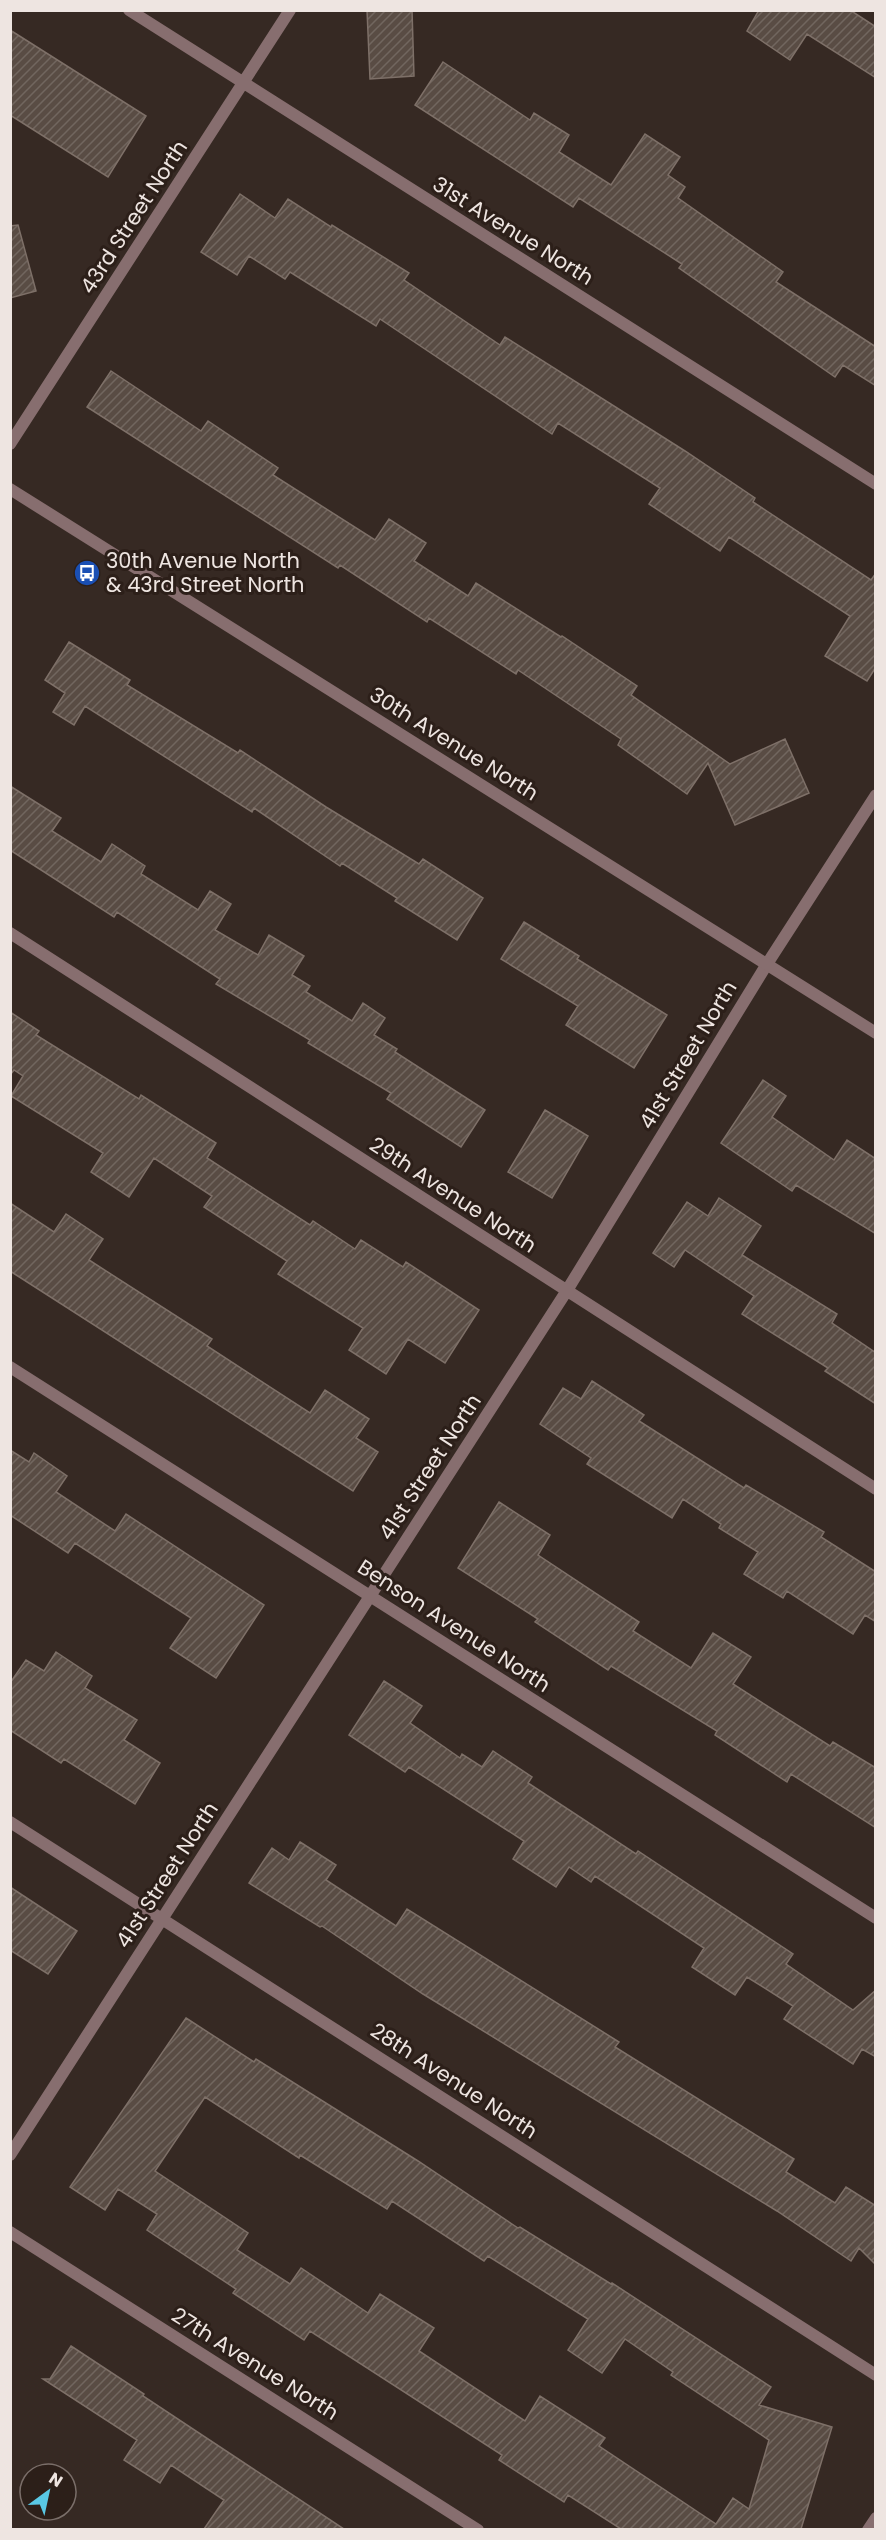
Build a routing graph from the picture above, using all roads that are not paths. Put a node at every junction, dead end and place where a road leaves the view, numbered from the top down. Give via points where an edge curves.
1 (129, 10) edge
2 (290, 10) edge
3 (243, 84) junction
4 (10, 444) edge
5 (876, 484) edge
6 (10, 489) edge
7 (876, 795) edge
8 (10, 933) edge
9 (767, 964) junction
10 (876, 1033) edge
11 (566, 1292) junction
12 (10, 1367) edge
13 (876, 1489) edge
14 (370, 1596) junction
15 (10, 1822) edge
16 (163, 1918) junction
17 (876, 1918) edge
18 (10, 2155) edge
19 (10, 2232) edge
20 (876, 2374) edge
21 (876, 2518) edge
22 (478, 2529) edge
23 (868, 2529) edge

1 - 3 street, 31st Avenue North
2 - 3 street, 43rd Street North
3 - 4 street, 43rd Street North
3 - 5 street, 31st Avenue North
6 - 9 street, 30th Avenue North
7 - 9 street, 41st Street North
8 - 11 street, 29th Avenue North
9 - 10 street, 30th Avenue North
9 - 11 street, 41st Street North
11 - 13 street, 29th Avenue North
11 - 14 street, 41st Street North
12 - 14 street, Benson Avenue North
14 - 16 street, 41st Street North
14 - 17 street, Benson Avenue North
15 - 16 street, 28th Avenue North
16 - 18 street, 41st Street North
16 - 20 street, 28th Avenue North
19 - 22 street, 27th Avenue North
21 - 23 street

